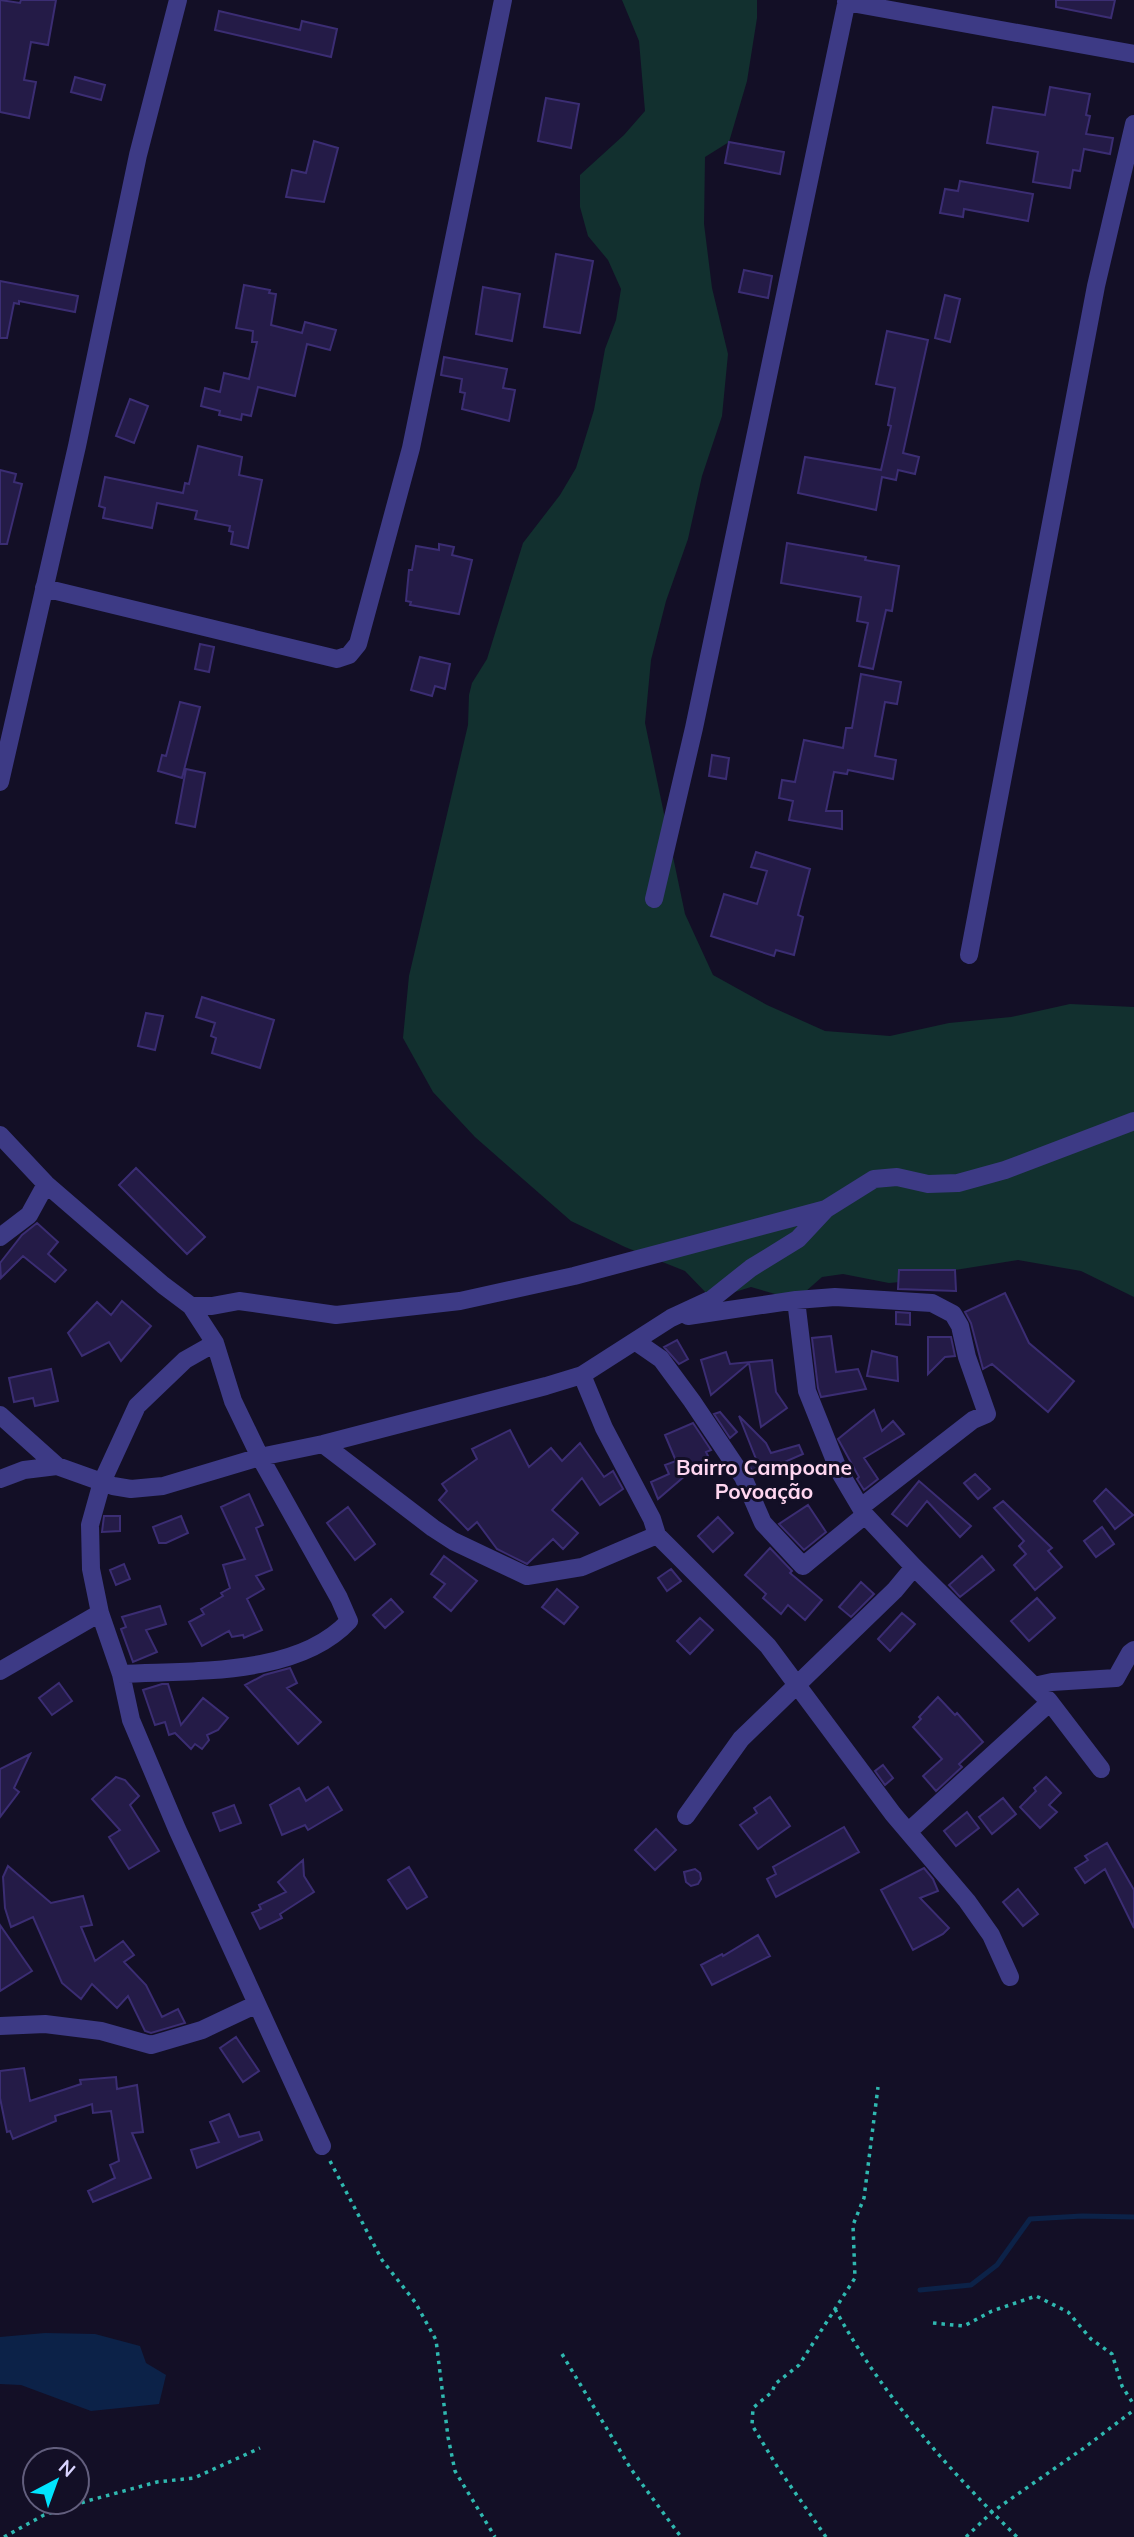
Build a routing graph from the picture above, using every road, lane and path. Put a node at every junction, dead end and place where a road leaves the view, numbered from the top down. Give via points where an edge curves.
1 (178, 0) edge
2 (503, 0) edge
3 (846, 1) edge
4 (1134, 54) edge
5 (1134, 124) edge
6 (44, 588) junction
7 (0, 782) edge
8 (654, 899) dead end
9 (969, 955) dead end
10 (1134, 1121) edge
11 (0, 1135) edge
12 (46, 1184) junction
13 (826, 1209) junction
14 (0, 1237) edge
15 (796, 1300) junction
16 (191, 1306) junction
17 (671, 1318) junction
18 (635, 1341) junction
19 (215, 1343) junction
20 (582, 1375) junction
21 (0, 1415) edge
22 (323, 1444) junction
23 (260, 1457) junction
24 (57, 1465) junction
25 (0, 1479) edge
26 (102, 1482) junction
27 (863, 1511) junction
28 (657, 1535) junction
29 (914, 1567) junction
30 (100, 1613) junction
31 (1134, 1650) edge
32 (0, 1671) edge
33 (121, 1674) junction
34 (798, 1685) junction
35 (1034, 1686) junction
36 (1049, 1703) junction
37 (1101, 1769) dead end
38 (686, 1816) dead end
39 (909, 1831) junction
40 (1010, 1977) dead end
41 (257, 2004) junction
42 (0, 2026) edge
43 (878, 2087) dead end
44 (322, 2146) joint
45 (835, 2309) junction
46 (933, 2323) dead end
47 (562, 2354) dead end
48 (1134, 2407) edge
49 (260, 2448) dead end
50 (992, 2512) junction
51 (4, 2537) edge
52 (495, 2537) edge
53 (681, 2537) edge
54 (826, 2537) edge
55 (966, 2537) edge
56 (1017, 2537) edge

1 - 6 street via 138,155
2 - 6 street via 411,448 358,644 337,659
3 - 4 street
3 - 8 street via 694,729
5 - 9 street via 1096,286
6 - 7 street
10 - 13 street via 958,1183 874,1179
11 - 12 street
12 - 14 street via 29,1215
12 - 16 street
13 - 16 street via 574,1276 402,1310 337,1315 239,1301
13 - 17 street via 798,1239 712,1299
15 - 17 street
15 - 27 street via 807,1391 839,1471
15 - 27 street via 835,1297 932,1303 953,1314 964,1339 987,1414 973,1420
16 - 19 street
17 - 18 street
18 - 20 street
18 - 27 street via 661,1359 743,1477 763,1523 803,1566
19 - 23 street via 233,1401
19 - 26 street via 185,1360 137,1406
20 - 22 street
20 - 28 street
21 - 24 street
22 - 23 street
22 - 28 street via 453,1541 527,1576 582,1567
23 - 26 street via 163,1486 131,1489
23 - 33 street via 349,1620 336,1634 303,1653 259,1664
24 - 25 street via 24,1469
24 - 26 street
26 - 30 street via 90,1525 91,1569
27 - 29 street
28 - 34 street via 768,1646
29 - 34 street
29 - 35 street
30 - 32 street
30 - 33 street
31 - 35 street via 1116,1678
33 - 41 street via 131,1720
34 - 38 street via 741,1739
34 - 39 street
35 - 36 street
36 - 37 street
36 - 39 street
39 - 40 street via 991,1935
41 - 42 street via 202,2030 151,2045 101,2031 45,2024
41 - 44 street
43 - 45 path via 864,2197 853,2225 855,2278
44 - 52 path via 382,2260 415,2301 436,2340 456,2471
45 - 50 path via 856,2348 919,2434
45 - 54 path via 799,2365 753,2408 752,2425
46 - 48 path via 964,2326 1036,2296 1068,2312 1091,2339 1112,2354
47 - 53 path via 631,2469
48 - 50 path
49 - 51 path via 194,2478 158,2483 44,2515
50 - 55 path
50 - 56 path

